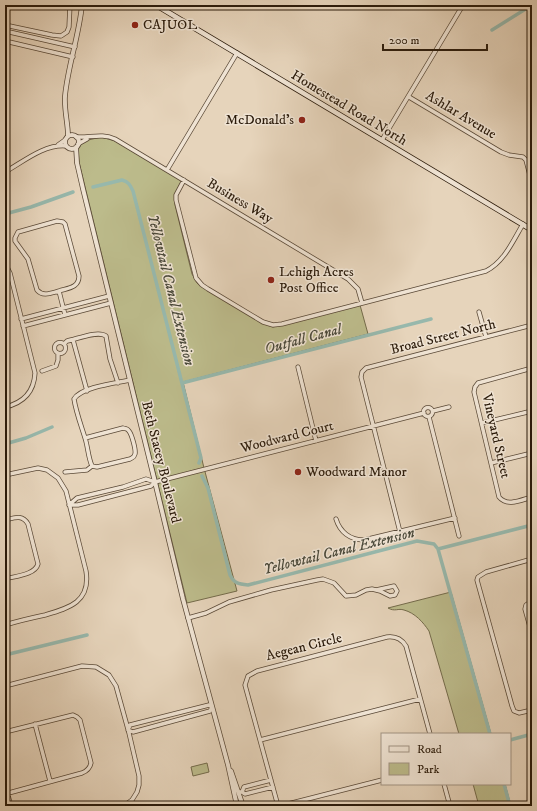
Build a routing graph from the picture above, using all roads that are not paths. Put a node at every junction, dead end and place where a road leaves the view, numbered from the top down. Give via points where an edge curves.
1 (70, 5) edge
2 (82, 5) edge
3 (156, 5) edge
4 (464, 5) edge
5 (5, 25) edge
6 (5, 31) edge
7 (52, 36) junction
8 (5, 41) edge
9 (51, 42) junction
10 (75, 47) junction
11 (237, 54) junction
12 (73, 57) junction
13 (409, 97) junction
14 (68, 125) junction
15 (68, 136) junction
16 (75, 136) junction
17 (94, 136) junction
18 (65, 140) junction
19 (382, 140) junction
20 (56, 146) junction
21 (66, 146) junction
22 (77, 146) junction
23 (71, 149) junction
24 (77, 163) junction
25 (167, 170) junction
26 (5, 172) edge
27 (184, 180) junction
28 (532, 183) edge
29 (532, 223) edge
30 (523, 224) junction
31 (530, 229) edge
32 (5, 263) edge
33 (59, 291) junction
34 (109, 296) junction
35 (111, 303) junction
36 (362, 303) junction
37 (64, 308) junction
38 (479, 312) dead end
39 (65, 315) junction
40 (21, 319) junction
41 (532, 325) edge
42 (23, 326) junction
43 (486, 337) junction
44 (73, 340) junction
45 (64, 344) junction
46 (58, 353) junction
47 (298, 367) dead end
48 (532, 368) edge
49 (42, 370) dead end
50 (130, 380) junction
51 (118, 383) junction
52 (86, 391) junction
53 (5, 407) edge
54 (449, 407) dead end
55 (433, 411) junction
56 (532, 411) edge
57 (424, 413) junction
58 (429, 417) junction
59 (482, 423) junction
60 (373, 426) junction
61 (85, 438) junction
62 (316, 441) junction
63 (532, 453) edge
64 (491, 463) junction
65 (92, 466) junction
66 (65, 472) dead end
67 (5, 474) edge
68 (155, 482) junction
69 (532, 497) edge
70 (69, 505) junction
71 (455, 518) junction
72 (336, 519) dead end
73 (5, 520) edge
74 (400, 532) junction
75 (459, 536) dead end
76 (532, 559) edge
77 (5, 579) edge
78 (376, 590) junction
79 (532, 601) edge
80 (5, 611) edge
81 (188, 618) junction
82 (7, 624) edge
83 (532, 634) edge
84 (5, 686) edge
85 (420, 699) junction
86 (212, 707) junction
87 (532, 710) edge
88 (35, 724) junction
89 (128, 730) junction
90 (5, 732) edge
91 (430, 733) edge
92 (260, 740) junction
93 (228, 765) junction
94 (532, 766) edge
95 (271, 780) junction
96 (381, 780) edge
97 (532, 780) edge
98 (50, 781) junction
99 (5, 785) edge
100 (444, 785) edge
101 (273, 787) junction
102 (241, 792) junction
103 (6, 793) edge
104 (11, 806) edge
105 (124, 806) edge
106 (237, 806) edge
107 (243, 806) edge
108 (279, 806) edge
109 (450, 806) edge

1 - 7 street via 67,32 61,36
2 - 10 street
3 - 11 main road, Homestead Road North
4 - 13 street
5 - 7 street
6 - 9 street
7 - 9 street
8 - 12 street
9 - 10 street
10 - 12 street
11 - 19 main road, Homestead Road North
11 - 25 street
12 - 14 street via 65,95
13 - 19 street, Ashlar Avenue
13 - 28 street, Ashlar Avenue via 501,152 523,157
14 - 15 street
14 - 16 street
15 - 16 street
15 - 18 street
16 - 17 street, Business Way
16 - 22 street via 78,140
17 - 22 street via 83,140
17 - 25 street, Business Way via 111,137
18 - 20 street
18 - 21 street
19 - 30 main road, Homestead Road North
20 - 21 street
20 - 26 street via 33,155
21 - 23 street
22 - 23 street
22 - 24 street, Beth Stacey Boulevard
23 - 24 street, Beth Stacey Boulevard
24 - 34 street, Beth Stacey Boulevard
25 - 27 street, Business Way
27 - 36 street, Business Way via 348,279 358,289
27 - 36 street via 176,196 177,205 194,274 202,285 263,322 273,325
29 - 31 street
30 - 31 main road, Homestead Road North
30 - 36 street via 501,260 490,269
32 - 40 street via 10,273
33 - 33 street via 45,294 37,290 28,259 15,241 18,232 58,221 65,224 79,281 76,286
33 - 37 street
34 - 35 street, Beth Stacey Boulevard
34 - 37 street
35 - 39 street
35 - 50 street, Beth Stacey Boulevard
37 - 39 street
37 - 40 street
38 - 43 street
39 - 42 street
40 - 42 street
41 - 43 street, Broad Street North
42 - 53 street via 34,367 34,379 31,390 23,400
43 - 60 street, Broad Street North via 363,370 361,377
44 - 45 street
44 - 51 street via 102,333 106,336
44 - 52 street
45 - 46 street via 65,351
45 - 46 street via 56,345
46 - 49 street via 56,366
47 - 62 street
48 - 59 street, Vineyard Street via 478,383 474,392
50 - 51 street
50 - 68 street, Beth Stacey Boulevard
51 - 52 street
52 - 61 street via 76,394 74,398
54 - 55 street
55 - 57 street via 428,408
55 - 58 street
56 - 59 street
57 - 58 street
57 - 60 street, Woodward Court
58 - 71 street
59 - 64 street, Vineyard Street
60 - 62 street, Woodward Court
60 - 74 street
61 - 65 street
61 - 65 street via 127,429 135,452 134,457 130,459
62 - 68 street, Woodward Court
63 - 64 street
64 - 69 street, Vineyard Street via 499,497 503,501 509,503
65 - 66 street via 87,470
67 - 70 street via 33,468 47,470 61,482
68 - 70 street via 144,488 78,506
68 - 70 street via 146,479 77,498
68 - 81 street, Beth Stacey Boulevard
70 - 82 street via 86,571 85,591 77,602 66,609
71 - 74 street
71 - 75 street
72 - 74 street via 347,535 358,540
73 - 77 street via 21,517 26,519 38,564 34,571
76 - 87 street via 482,574 477,580 514,711 519,713
78 - 78 street via 390,596 397,591 394,586
78 - 81 street via 366,590 351,597 343,594 334,583 324,579 308,581 229,602
79 - 83 street via 525,609
80 - 82 street
81 - 86 street, Beth Stacey Boulevard
84 - 89 street via 78,667 96,667 104,671 114,682
85 - 91 street, Aegean Circle
85 - 92 street
85 - 92 street, Aegean Circle via 406,646 395,637 257,671 248,676 245,686
86 - 89 street via 210,711 179,720 133,732
86 - 89 street via 209,705 130,725
86 - 93 street, Beth Stacey Boulevard
88 - 90 street
88 - 98 street
88 - 98 street via 69,715 77,717 90,757 90,767 86,771
89 - 105 street via 140,780 135,796
92 - 95 street, Aegean Circle
93 - 102 street, Beth Stacey Boulevard
93 - 106 street, Beth Stacey Boulevard
94 - 97 street
95 - 101 street, Aegean Circle
95 - 102 street via 244,787
96 - 108 street
98 - 103 street
99 - 103 street
100 - 109 street
101 - 102 street via 245,794
101 - 108 street, Aegean Circle
102 - 107 street, Beth Stacey Boulevard
103 - 104 street

